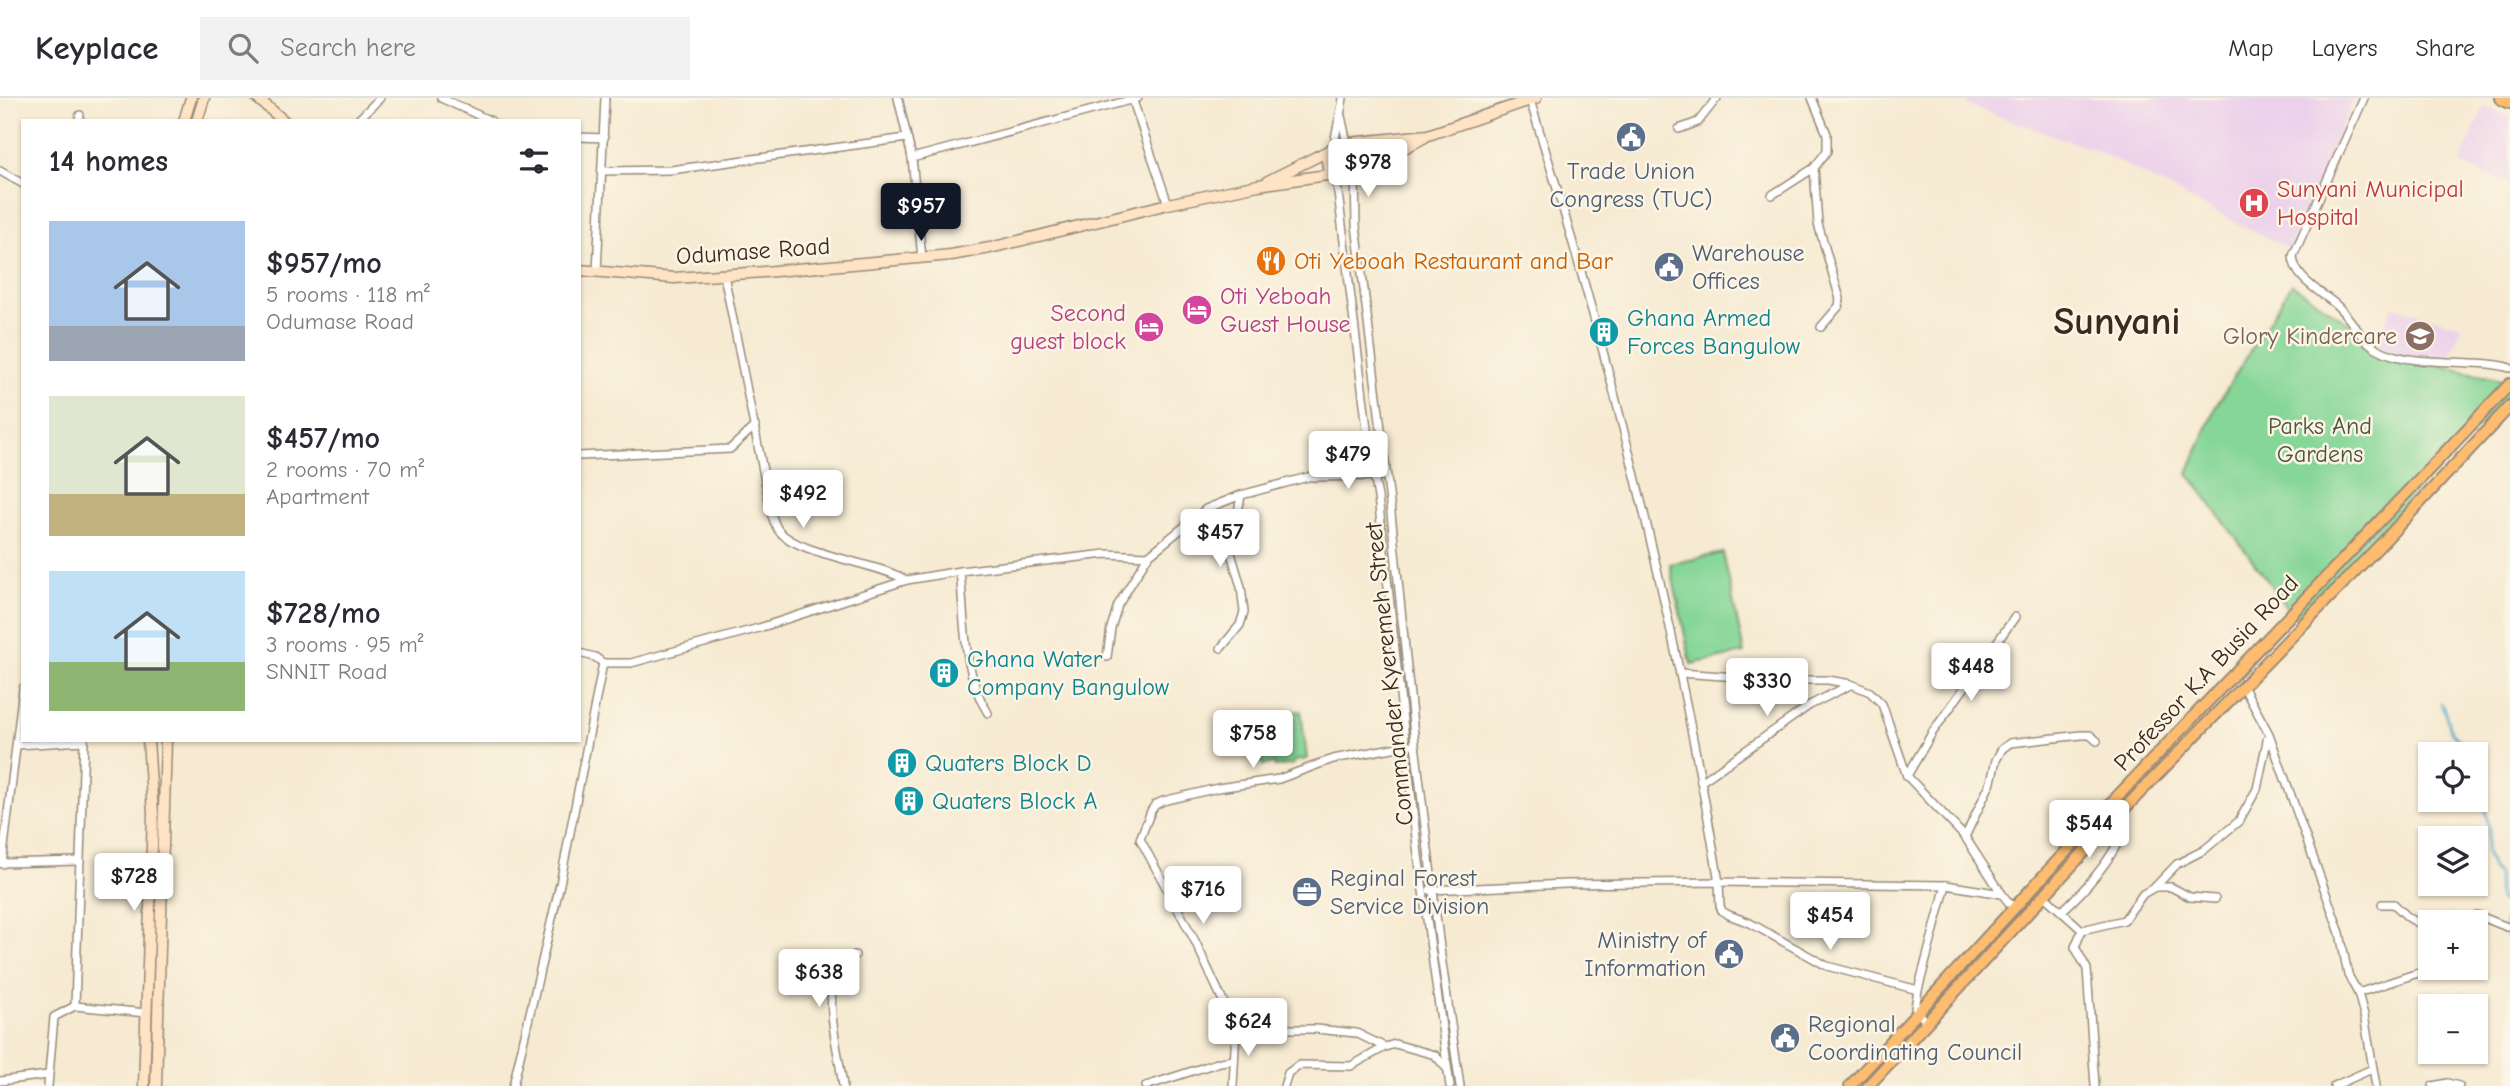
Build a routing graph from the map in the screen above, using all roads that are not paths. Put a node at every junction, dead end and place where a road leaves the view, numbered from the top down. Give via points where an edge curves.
1 (191, 98) edge
2 (257, 98) edge
3 (380, 98) edge
4 (441, 98) edge
5 (606, 98) edge
6 (898, 98) edge
7 (1134, 98) edge
8 (1343, 98) edge
9 (1717, 98) edge
10 (1812, 98) edge
11 (2364, 98) edge
12 (2501, 98) edge
13 (204, 100) edge
14 (1527, 100) edge
15 (2510, 102) edge
16 (1341, 115) junction
17 (185, 119) edge
18 (198, 119) edge
19 (283, 119) edge
20 (359, 119) edge
21 (487, 119) edge
22 (1679, 129) dead end
23 (1428, 135) junction
24 (581, 137) edge
25 (604, 138) junction
26 (907, 138) junction
27 (1348, 143) junction
28 (1332, 148) junction
29 (912, 158) junction
30 (1814, 168) junction
31 (1357, 170) junction
32 (0, 171) edge
33 (604, 171) junction
34 (1335, 175) junction
35 (21, 183) edge
36 (1258, 185) junction
37 (1772, 195) dead end
38 (1168, 204) junction
39 (922, 258) junction
40 (581, 270) edge
41 (597, 272) junction
42 (724, 275) junction
43 (1821, 327) dead end
44 (2510, 368) edge
45 (2510, 384) edge
46 (2510, 406) edge
47 (755, 426) junction
48 (1384, 450) junction
49 (1370, 453) junction
50 (581, 456) edge
51 (1387, 476) junction
52 (1308, 477) junction
53 (1374, 478) junction
54 (1241, 495) junction
55 (1148, 556) junction
56 (960, 571) junction
57 (907, 580) junction
58 (2015, 617) dead end
59 (1221, 648) dead end
60 (581, 654) edge
61 (1107, 657) dead end
62 (603, 663) junction
63 (1680, 673) junction
64 (1851, 684) junction
65 (2243, 686) junction
66 (21, 705) edge
67 (988, 713) dead end
68 (2269, 734) junction
69 (2097, 741) dead end
70 (70, 742) edge
71 (84, 742) edge
72 (148, 742) edge
73 (166, 742) edge
74 (1415, 744) junction
75 (1405, 745) junction
76 (16, 746) junction
77 (1907, 776) junction
78 (1701, 782) junction
79 (2123, 810) junction
80 (153, 814) junction
81 (165, 814) junction
82 (153, 831) junction
83 (164, 832) junction
84 (1965, 837) junction
85 (80, 861) junction
86 (1, 864) edge
87 (1719, 882) junction
88 (1946, 885) junction
89 (2155, 887) junction
90 (1433, 890) junction
91 (1422, 891) junction
92 (2002, 894) junction
93 (2045, 896) junction
94 (2215, 899) dead end
95 (2382, 904) dead end
96 (2014, 909) junction
97 (2062, 911) junction
98 (2488, 919) edge
99 (2418, 924) edge
100 (2507, 927) dead end
101 (2082, 930) junction
102 (855, 954) dead end
103 (2418, 973) edge
104 (1918, 990) junction
105 (2358, 993) junction
106 (75, 1006) junction
107 (146, 1013) junction
108 (1918, 1013) junction
109 (1927, 1023) junction
110 (1236, 1029) junction
111 (1385, 1047) junction
112 (1234, 1060) junction
113 (2372, 1069) junction
114 (1448, 1070) junction
115 (48, 1075) junction
116 (0, 1081) edge
117 (1873, 1084) edge
118 (1448, 1085) edge
119 (48, 1086) edge
120 (144, 1086) edge
121 (156, 1086) edge
122 (513, 1086) edge
123 (843, 1086) edge
124 (1146, 1086) edge
125 (1233, 1086) edge
126 (1284, 1086) edge
127 (1460, 1086) edge
128 (1850, 1086) edge
129 (2095, 1086) edge
130 (2334, 1086) edge
131 (2376, 1086) edge
132 (2433, 1086) edge
133 (2459, 1086) edge

1 - 17 main road
2 - 19 main road
3 - 20 street
4 - 21 street
5 - 25 street
6 - 26 street
7 - 29 street
7 - 38 street
8 - 16 street
9 - 22 street via 1698,122
10 - 30 street via 1827,134 1827,151
11 - 44 street via 2293,256 2298,273 2381,350 2416,360 2485,362
12 - 15 highway
13 - 18 main road
14 - 23 main road
14 - 63 street via 1612,380
16 - 27 street
16 - 28 street
23 - 27 main road
23 - 31 main road
24 - 25 street
25 - 33 street
26 - 29 street
26 - 33 street via 671,170
27 - 28 main road
27 - 31 main road via 1360,156
28 - 34 main road via 1327,163
28 - 36 main road, Odumase Road
29 - 39 street
30 - 37 street
30 - 43 street via 1818,224 1840,299
31 - 34 main road via 1346,177
31 - 48 street, Commander Kyeremeh Street via 1356,225
32 - 35 street
33 - 41 street
34 - 36 main road, Odumase Road
34 - 49 street, Commander Kyeremeh Street
36 - 38 main road, Odumase Road
38 - 39 main road, Odumase Road via 990,248
39 - 42 main road, Odumase Road
40 - 41 main road, Odumase Road
41 - 42 main road, Odumase Road via 674,278
42 - 47 street
45 - 96 main road, Professor K.A Busia Road
46 - 65 main road, Professor K.A Busia Road
47 - 50 street via 730,449
47 - 57 street via 777,529 815,551 891,571
48 - 49 street
48 - 51 street, Commander Kyeremeh Street
49 - 52 street
49 - 53 street, Commander Kyeremeh Street
51 - 53 street
51 - 74 street, Commander Kyeremeh Street
52 - 53 street
52 - 54 street
53 - 75 street, Commander Kyeremeh Street
54 - 55 street via 1206,509
54 - 59 street via 1231,553 1244,612 1240,625
55 - 56 street via 1106,554
55 - 61 street via 1118,605
56 - 57 street
56 - 67 street via 970,669
57 - 62 street via 644,660
58 - 77 street
60 - 62 street
62 - 122 street via 560,884
63 - 64 street
63 - 78 street
64 - 77 street via 1870,692 1882,704
64 - 78 street via 1810,705
65 - 68 street
65 - 79 main road, Professor K.A Busia Road
66 - 76 street
68 - 89 street via 2257,789 2239,821 2204,850 2177,864
68 - 105 street via 2340,933 2348,975
69 - 84 street via 2081,735 2010,743 2002,749
70 - 76 street
71 - 85 street
72 - 80 main road
73 - 81 main road
74 - 75 street
74 - 90 street, Commander Kyeremeh Street
75 - 91 street, Commander Kyeremeh Street
75 - 110 street via 1333,759 1279,779 1172,799 1151,811 1140,839
76 - 86 street
77 - 84 street
78 - 87 street
79 - 93 main road, Professor K.A Busia Road
79 - 97 street via 2123,831 2117,842 2096,876
80 - 81 main road
80 - 82 main road
81 - 83 main road
82 - 83 main road
82 - 107 main road
83 - 121 main road
84 - 92 street
85 - 86 street
85 - 106 street
87 - 88 street
87 - 90 street
87 - 104 street via 1720,906 1729,915 1827,965
88 - 92 street
88 - 104 street
89 - 94 street
89 - 101 street via 2143,894 2124,920
90 - 91 street
90 - 127 street, Commander Kyeremeh Street
91 - 114 street, Commander Kyeremeh Street
92 - 96 street
93 - 97 street
93 - 109 main road, Professor K.A Busia Road
95 - 99 street via 2394,904
96 - 108 main road, Professor K.A Busia Road
97 - 101 street
98 - 100 street
101 - 129 street via 2075,947 2087,969
102 - 123 street via 844,960 834,975 832,995
103 - 105 street
104 - 108 street
105 - 113 street
106 - 107 street
106 - 115 street via 54,1017
107 - 120 main road
108 - 109 street
108 - 128 main road, Professor K.A Busia Road
109 - 117 main road, Professor K.A Busia Road
110 - 111 street via 1356,1033
110 - 112 street
111 - 114 street via 1395,1044 1435,1055
111 - 126 street via 1350,1066 1299,1065
112 - 124 street
112 - 125 street
113 - 130 street
113 - 131 street
114 - 118 street, Commander Kyeremeh Street
115 - 116 street
115 - 119 street
132 - 133 street

